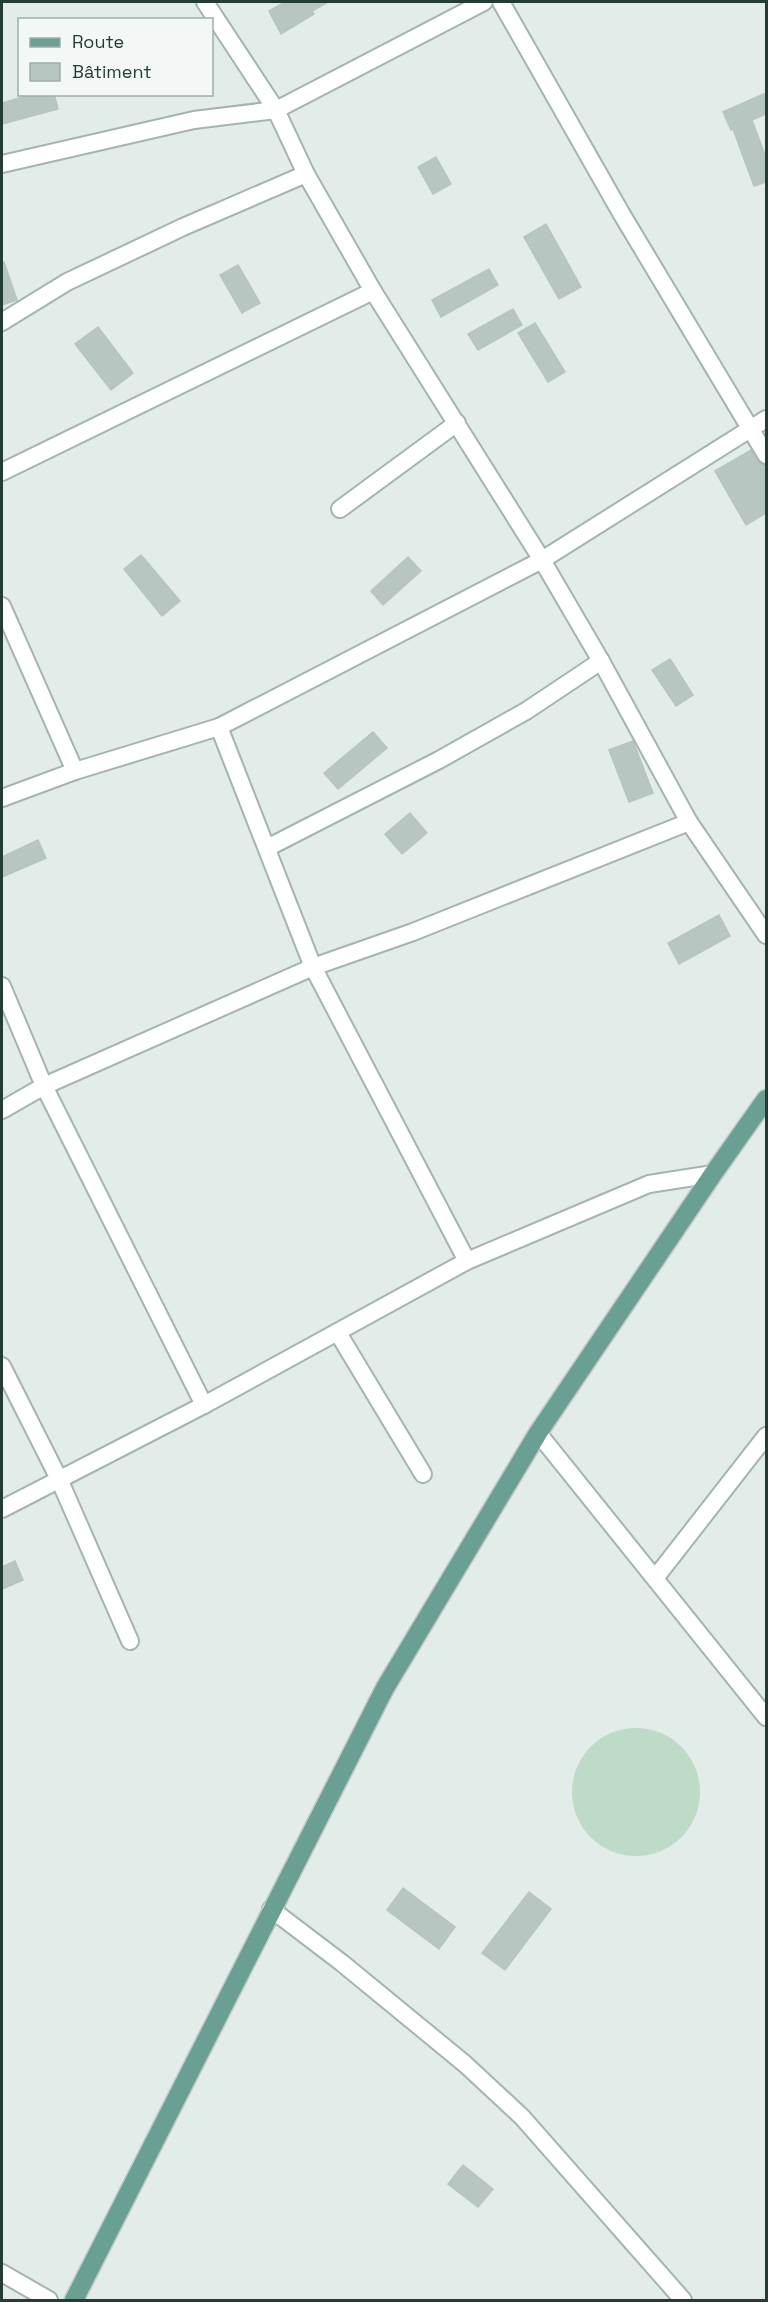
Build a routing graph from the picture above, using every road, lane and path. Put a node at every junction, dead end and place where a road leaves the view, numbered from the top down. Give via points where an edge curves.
1 (206, 2) edge
2 (484, 2) edge
3 (501, 2) edge
4 (276, 110) junction
5 (2, 164) edge
6 (306, 174) junction
7 (373, 291) junction
8 (2, 322) edge
9 (766, 419) edge
10 (457, 423) junction
11 (751, 428) junction
12 (766, 455) edge
13 (2, 472) edge
14 (340, 509) dead end
15 (542, 560) junction
16 (2, 606) edge
17 (601, 661) junction
18 (219, 727) junction
19 (75, 771) junction
20 (2, 798) edge
21 (689, 822) junction
22 (267, 848) junction
23 (766, 935) edge
24 (313, 967) junction
25 (2, 986) edge
26 (44, 1086) junction
27 (766, 1099) edge
28 (2, 1110) edge
29 (712, 1174) junction
30 (467, 1261) junction
31 (338, 1333) junction
32 (2, 1366) edge
33 (204, 1405) junction
34 (538, 1433) junction
35 (766, 1436) edge
36 (423, 1474) dead end
37 (59, 1479) junction
38 (2, 1509) edge
39 (656, 1577) junction
40 (130, 1641) dead end
41 (766, 1715) edge
42 (271, 1909) junction
43 (2, 2273) edge
44 (49, 2301) edge
45 (74, 2301) edge
46 (683, 2301) edge

1 - 4 street
2 - 4 street
3 - 11 street via 621,213
4 - 5 street via 194,120
4 - 6 street
6 - 7 street
6 - 8 street via 67,282
7 - 10 street
7 - 13 street
9 - 11 street
10 - 14 street
10 - 15 street
11 - 12 street
11 - 15 street
15 - 17 street
15 - 18 street
16 - 19 street
17 - 21 street
17 - 22 street via 526,711 439,760
18 - 19 street
18 - 22 street
19 - 20 street
21 - 23 street
21 - 24 street via 413,932
22 - 24 street
24 - 26 street
24 - 30 street
25 - 26 street
26 - 28 street
26 - 33 street
27 - 29 main road
29 - 30 street via 649,1184
29 - 34 main road
30 - 31 street
31 - 33 street
31 - 36 street
32 - 37 street
33 - 37 street
34 - 39 street
34 - 42 main road via 385,1688
35 - 39 street
37 - 38 street
37 - 40 street
39 - 41 street
42 - 45 main road
42 - 46 street via 465,2064 522,2117
43 - 44 street

